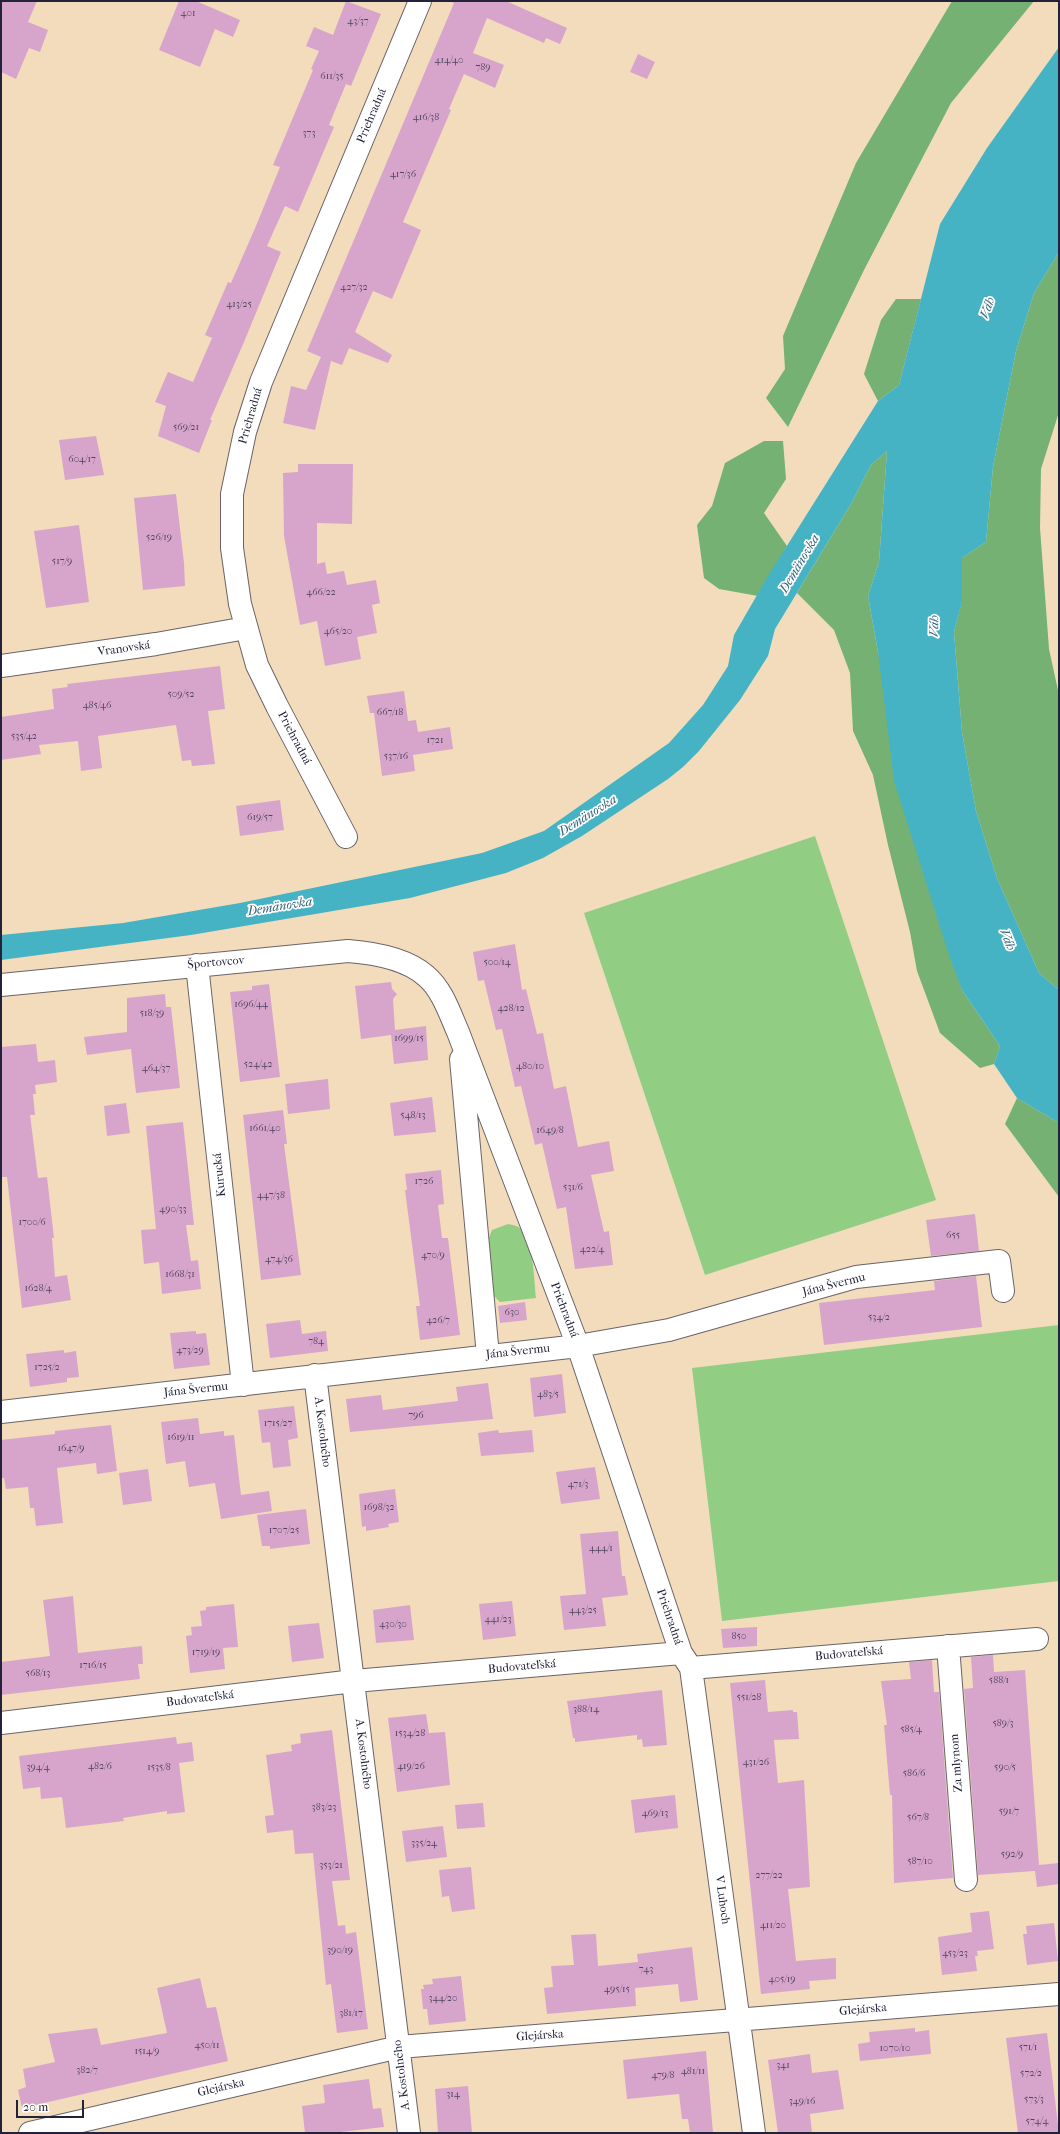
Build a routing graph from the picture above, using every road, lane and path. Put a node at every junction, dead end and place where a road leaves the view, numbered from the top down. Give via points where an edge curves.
1 (420, 1) edge
2 (246, 628) junction
3 (1, 666) edge
4 (346, 837) dead end
5 (197, 965) junction
6 (427, 976) joint
7 (1, 985) edge
8 (458, 1032) junction
9 (1002, 1291) dead end
10 (578, 1346) junction
11 (488, 1356) junction
12 (315, 1375) junction
13 (243, 1385) junction
14 (1, 1412) edge
15 (1037, 1639) dead end
16 (948, 1646) junction
17 (686, 1661) junction
18 (354, 1681) junction
19 (1, 1723) edge
20 (966, 1880) dead end
21 (1059, 1994) edge
22 (739, 2021) junction
23 (399, 2047) junction
24 (30, 2133) edge
25 (409, 2133) edge
26 (754, 2133) edge

1 - 2 street, Priehradná via 264,375 249,419 232,494 231,522 238,591
2 - 3 street, Vranovská via 156,644
2 - 4 street, Priehradná via 258,664 277,706
5 - 6 street, Športovcov via 348,951 390,957
5 - 7 street, Športovcov
5 - 13 street, Kurucká
6 - 8 street, Priehradná via 443,998
8 - 10 street, Priehradná
8 - 11 street
9 - 10 street, Jána Švermu via 999,1261 856,1278 669,1330
10 - 11 street, Jána Švermu
10 - 17 street, Priehradná
11 - 12 street, Jána Švermu
12 - 13 street, Jána Švermu
12 - 18 street, A. Kostolného
13 - 14 street, Jána Švermu
15 - 16 street, Budovateľská
16 - 17 street, Budovateľská
16 - 20 street, Za mlynom
17 - 18 street, Budovateľská
17 - 22 street, V Luhoch
18 - 19 street, Budovateľská
18 - 23 street, A. Kostolného
21 - 22 street, Glejárska
22 - 23 street, Glejárska
22 - 26 street, V Luhoch
23 - 24 street, Glejárska
23 - 25 street, A. Kostolného

